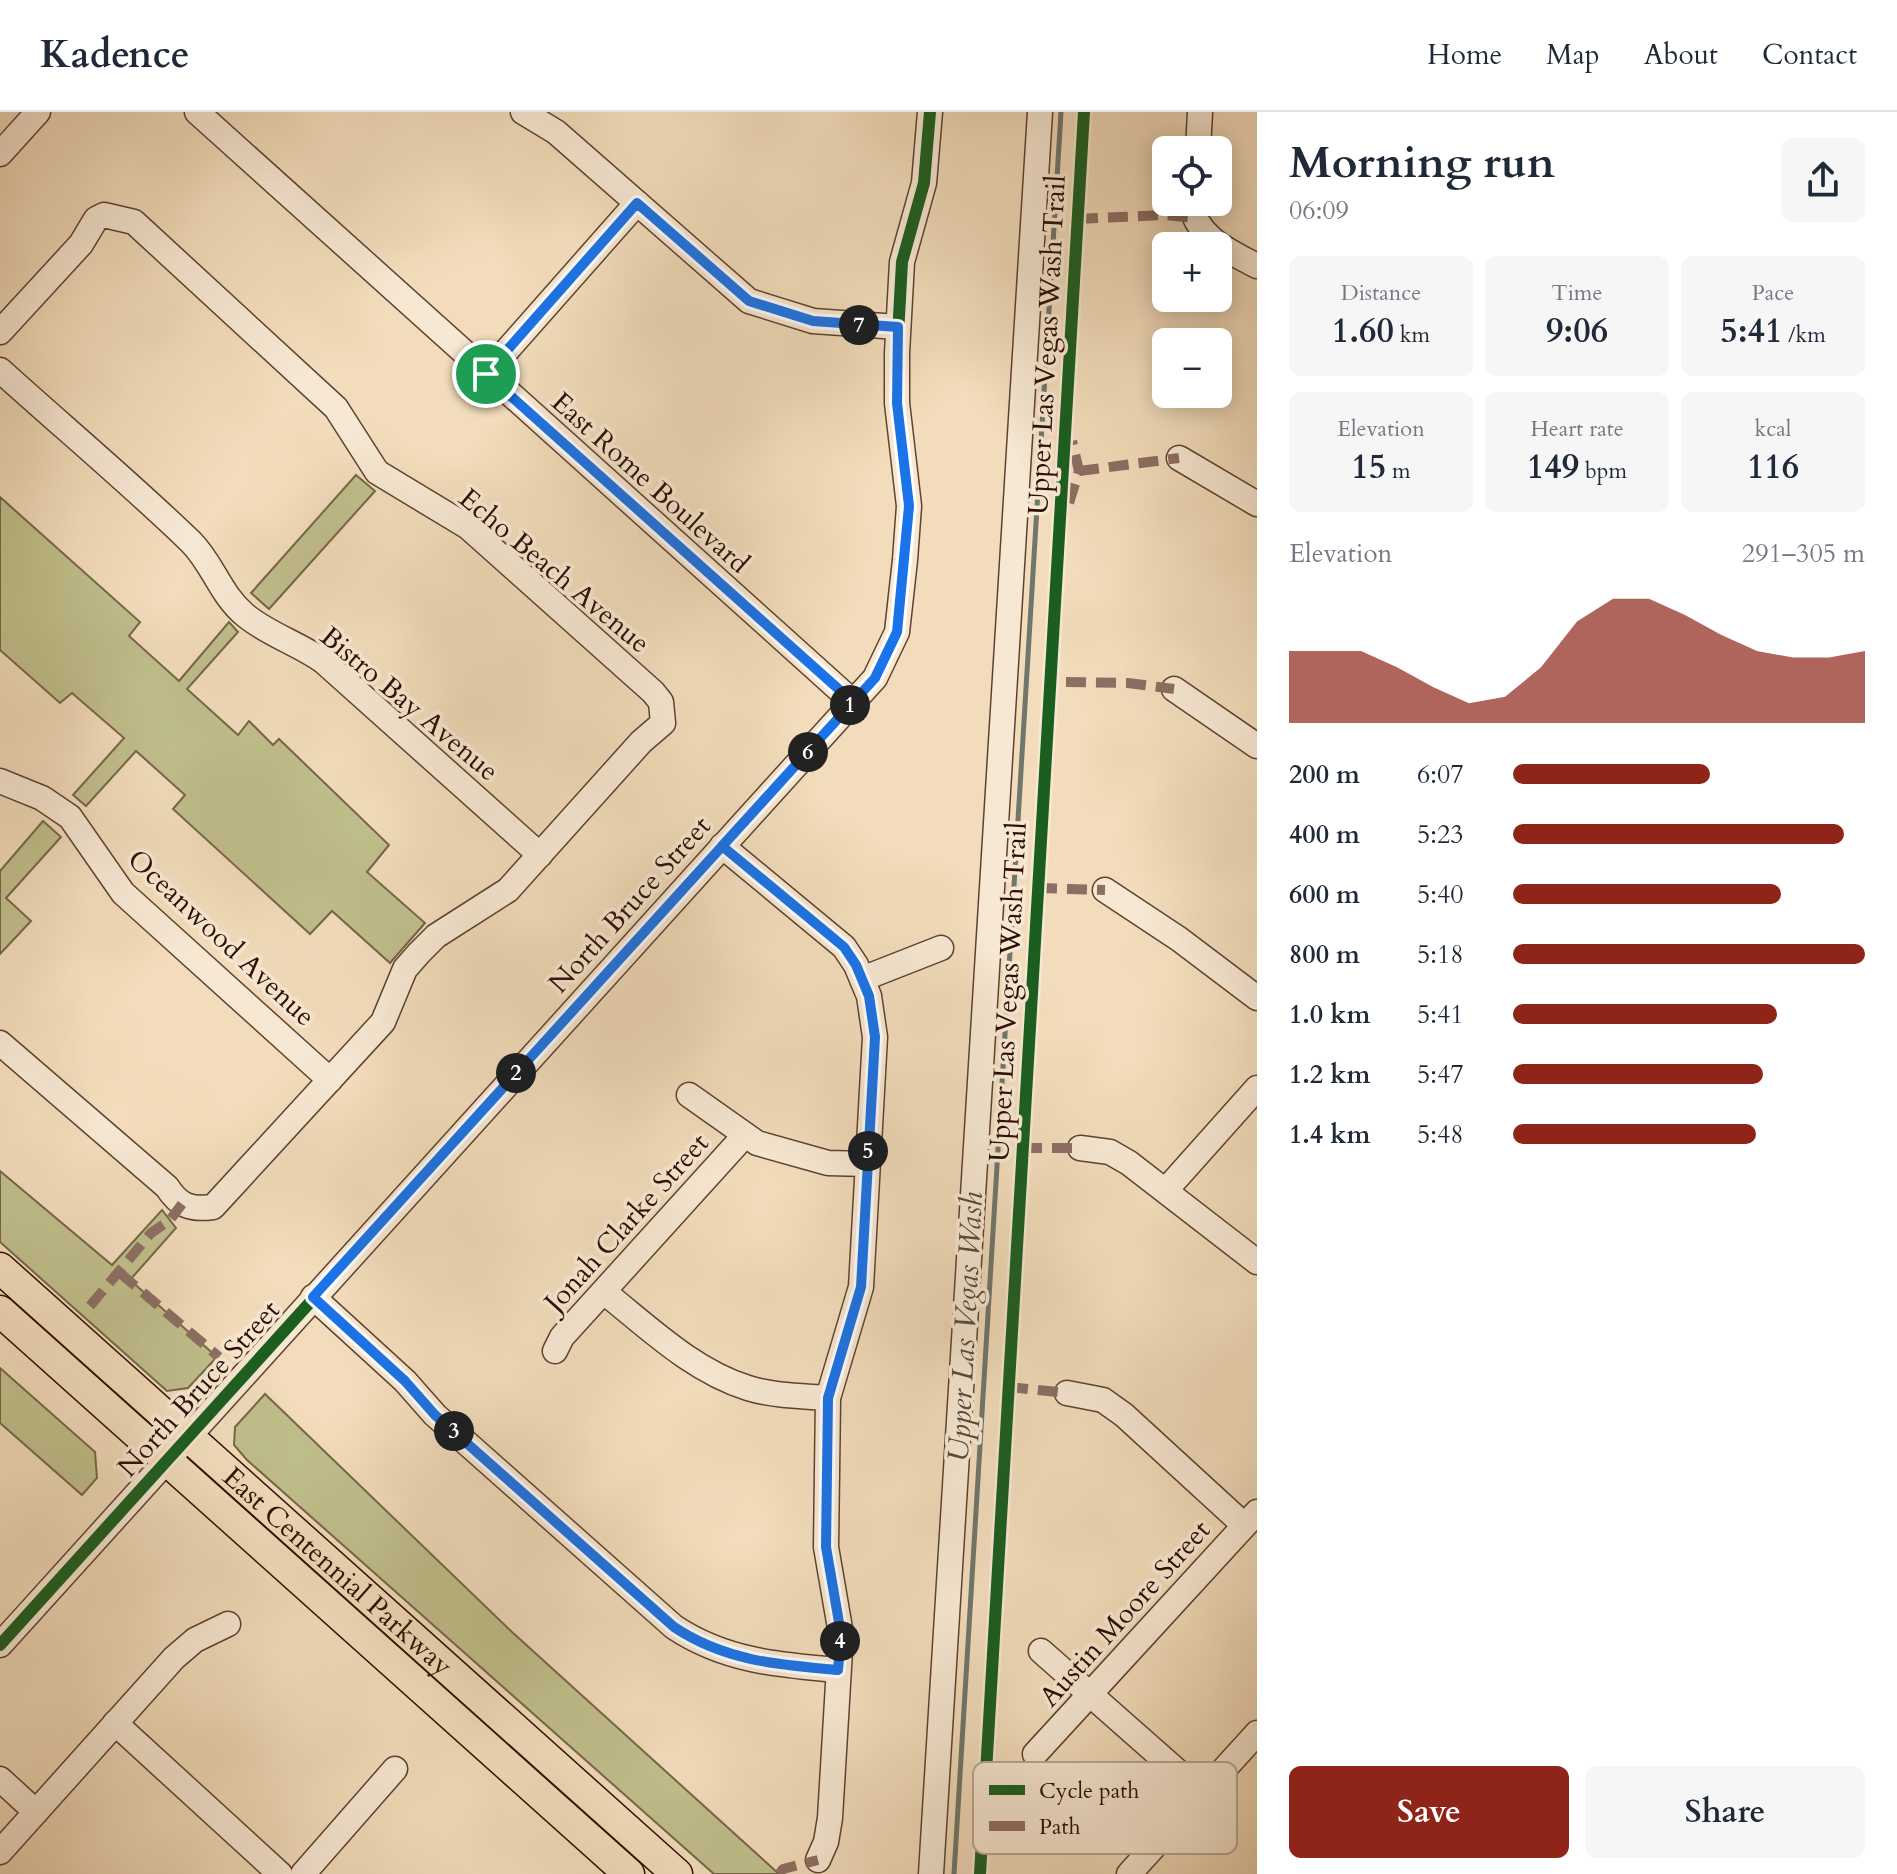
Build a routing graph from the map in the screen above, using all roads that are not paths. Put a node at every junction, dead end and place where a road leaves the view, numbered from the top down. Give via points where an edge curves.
1 (38, 112) edge
2 (197, 112) edge
3 (523, 112) edge
4 (930, 112) edge
5 (1040, 112) edge
6 (1200, 112) edge
7 (1199, 136) edge
8 (0, 154) edge
9 (637, 203) junction
10 (1196, 216) edge
11 (1257, 266) edge
12 (898, 327) junction
13 (0, 332) edge
14 (0, 370) edge
15 (486, 374) junction
16 (1179, 458) dead end
17 (1257, 504) edge
18 (1174, 689) dead end
19 (853, 702) junction
20 (1257, 746) edge
21 (0, 781) edge
22 (722, 846) junction
23 (540, 855) junction
24 (1105, 890) dead end
25 (941, 948) dead end
26 (862, 979) junction
27 (1257, 998) edge
28 (0, 1043) edge
29 (330, 1080) junction
30 (1257, 1088) edge
31 (689, 1095) dead end
32 (745, 1135) junction
33 (1080, 1148) dead end
34 (867, 1164) junction
35 (1166, 1190) junction
36 (1257, 1262) edge
37 (0, 1268) edge
38 (604, 1292) junction
39 (313, 1297) junction
40 (0, 1311) edge
41 (555, 1351) dead end
42 (1067, 1393) dead end
43 (828, 1398) junction
44 (186, 1436) junction
45 (165, 1460) junction
46 (1251, 1518) edge
47 (228, 1624) dead end
48 (0, 1645) edge
49 (1041, 1651) dead end
50 (838, 1670) junction
51 (1089, 1696) junction
52 (115, 1723) junction
53 (1257, 1733) edge
54 (1035, 1754) dead end
55 (1166, 1762) edge
56 (1230, 1762) edge
57 (395, 1769) dead end
58 (0, 1779) edge
59 (36, 1812) junction
60 (0, 1852) edge
61 (1147, 1854) edge
62 (818, 1860) dead end
63 (280, 1874) edge
64 (303, 1874) edge
65 (629, 1874) edge
66 (677, 1874) edge
67 (931, 1874) edge
68 (1129, 1874) edge

1 - 8 street
2 - 15 street, East Rome Boulevard
3 - 9 street via 556,132
4 - 12 street, North Bruce Street via 924,183 902,262
5 - 67 street
6 - 7 street
9 - 12 street via 749,301 813,321
9 - 15 street
10 - 11 street via 1224,248
12 - 19 street, North Bruce Street via 897,403 909,506 901,602 897,632 885,660
13 - 23 street, Echo Beach Avenue via 81,244 96,219 104,215 134,222 336,408 377,472 468,527 653,692 664,713 663,723
14 - 23 street, Bistro Bay Avenue via 191,543 244,614 276,638 323,661
15 - 19 street, East Rome Boulevard
16 - 17 street
18 - 20 street
19 - 22 street, North Bruce Street
21 - 29 street, Oceanwood Avenue via 42,798 70,817 123,893
22 - 26 street via 844,947
22 - 39 street, North Bruce Street
23 - 29 street via 508,890 436,936 419,953 405,969 383,1022
24 - 27 street
25 - 26 street
26 - 34 street via 875,1037
28 - 29 street via 167,1187 175,1200 198,1209 221,1200
30 - 35 street
31 - 32 street
32 - 34 street via 799,1157
32 - 38 street, Jonah Clarke Street
33 - 35 street via 1110,1152
34 - 43 street via 861,1287
35 - 36 street
37 - 44 main road, East Centennial Parkway
38 - 41 street, Jonah Clarke Street
38 - 43 street via 689,1358 730,1382 774,1395
39 - 44 street, North Bruce Street
39 - 50 street via 435,1415 674,1627 729,1655
40 - 45 main road, East Centennial Parkway
42 - 46 street via 1103,1400
43 - 50 street via 826,1547 841,1634
44 - 45 street, North Bruce Street
44 - 66 main road, East Centennial Parkway
45 - 48 street, North Bruce Street
45 - 65 main road, East Centennial Parkway
46 - 51 street, Austin Moore Street
47 - 52 street via 185,1647
49 - 51 street
50 - 62 street via 830,1818
51 - 54 street, Austin Moore Street
51 - 55 street
52 - 59 street
52 - 63 street
53 - 56 street
57 - 64 street
58 - 59 street
59 - 60 street
61 - 68 street

